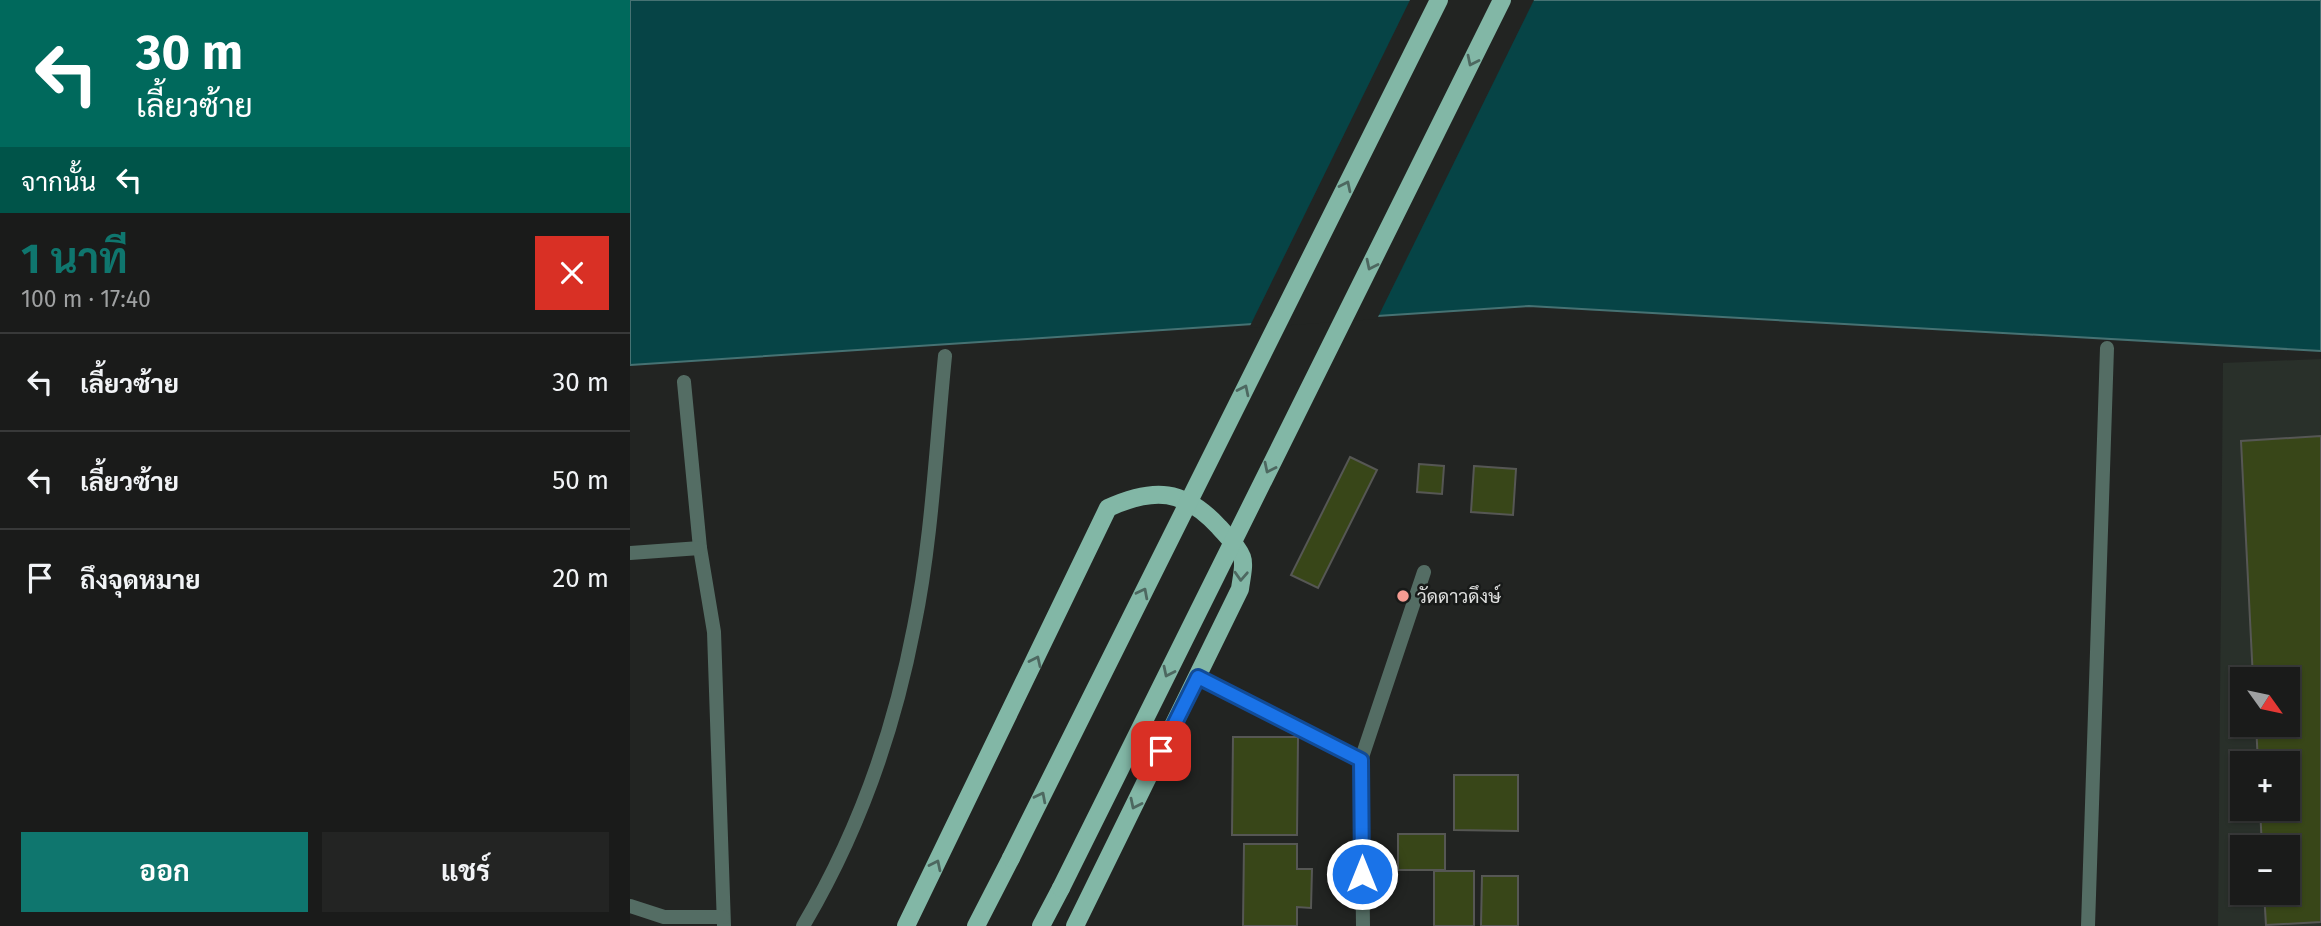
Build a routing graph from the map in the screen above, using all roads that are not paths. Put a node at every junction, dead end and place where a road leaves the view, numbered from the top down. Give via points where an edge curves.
1 (1438, 0) edge
2 (1502, 0) edge
3 (2107, 348) dead end
4 (945, 356) dead end
5 (684, 382) dead end
6 (700, 548) junction
7 (630, 553) edge
8 (1424, 572) dead end
9 (1198, 677) junction
10 (1361, 760) junction
11 (630, 906) edge
12 (723, 922) edge
13 (803, 926) edge
14 (906, 926) edge
15 (976, 926) edge
16 (1041, 926) edge
17 (1075, 926) edge
18 (1363, 926) edge
19 (2088, 926) edge

15 -> 1 main road, bridge
2 -> 16 main road, bridge
3 - 19 street
4 - 13 street via 911,638 872,779 835,870
5 - 6 street
6 - 7 street
6 - 12 street via 715,643
8 - 10 street
9 - 10 street
14 -> 9 main road via 1108,508 1132,498 1170,495 1199,505 1242,558 1240,589
9 -> 17 main road
10 - 18 street
11 - 12 street via 664,917

